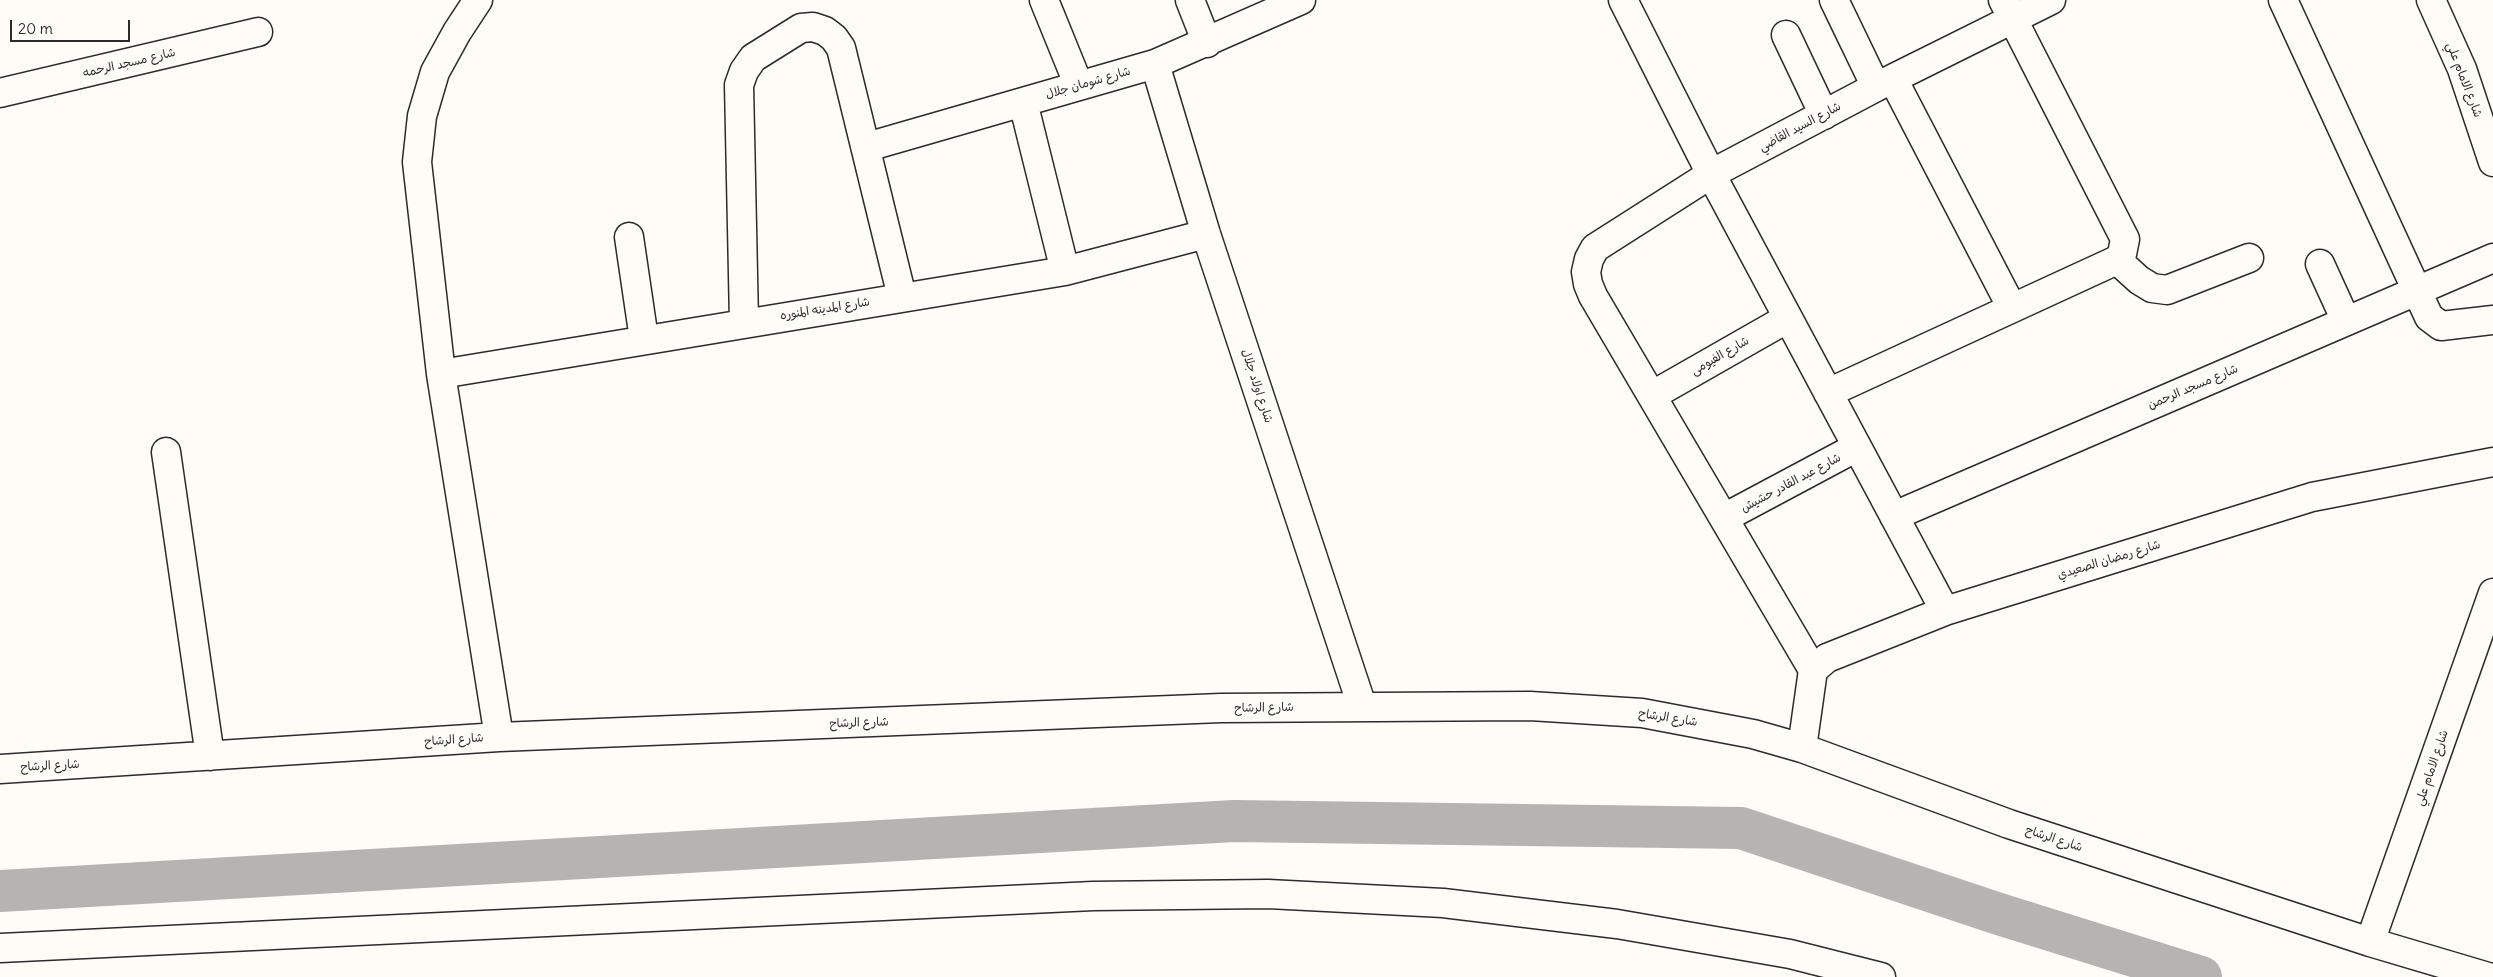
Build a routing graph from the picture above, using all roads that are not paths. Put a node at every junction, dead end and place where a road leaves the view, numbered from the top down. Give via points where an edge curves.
1 (478, 0) edge
2 (1044, 0) edge
3 (1190, 0) edge
4 (1301, 0) edge
5 (1623, 0) edge
6 (1834, 0) edge
7 (2051, 0) edge
8 (2283, 0) edge
9 (2431, 0) edge
10 (2008, 10) edge
11 (258, 32) dead end
12 (1786, 35) dead end
13 (1207, 43) junction
14 (1155, 64) junction
15 (1885, 83) junction
16 (1079, 86) junction
17 (0, 93) edge
18 (1022, 102) junction
19 (1824, 115) junction
20 (867, 148) junction
21 (2493, 162) edge
22 (1711, 174) junction
23 (1206, 234) junction
24 (629, 237) dead end
25 (2249, 258) dead end
26 (2493, 258) edge
27 (2117, 260) junction
28 (2320, 264) dead end
29 (1065, 271) junction
30 (2418, 291) junction
31 (902, 297) junction
32 (2012, 308) junction
33 (1788, 318) junction
34 (2493, 320) edge
35 (2346, 321) junction
36 (744, 322) junction
37 (644, 339) junction
38 (441, 374) junction
39 (1828, 393) junction
40 (1653, 395) junction
41 (1857, 447) junction
42 (166, 452) dead end
43 (2493, 462) edge
44 (1894, 516) junction
45 (1724, 518) junction
46 (2493, 593) edge
47 (1945, 611) junction
48 (1813, 670) junction
49 (1362, 706) junction
50 (499, 737) junction
51 (1802, 748) junction
52 (210, 756) junction
53 (0, 769) edge
54 (2370, 942) junction
55 (0, 948) edge
56 (1881, 977) edge
57 (2488, 977) edge

1 - 38 street via 435,72 422,116 417,162
2 - 16 street
3 - 13 street
4 - 13 street, شارع شومان جلال
5 - 22 street
6 - 15 street
7 - 10 street, شارع السيد القاضي
8 - 30 street
9 - 21 street, شارع الامام علي via 2462,69
10 - 15 street, شارع السيد القاضي
10 - 27 street via 2125,239 2125,247
11 - 17 street, شارع مسجد الرحمه
12 - 19 street
13 - 14 street, شارع شومان جلال
14 - 16 street, شارع شومان جلال
14 - 23 street, شارع اولاد جلال
15 - 19 street, شارع السيد القاضي
15 - 32 street
16 - 18 street, شارع شومان جلال
18 - 20 street, شارع شومان جلال
18 - 29 street
19 - 22 street, شارع السيد القاضي
20 - 31 street
20 - 36 street via 841,48 834,38 813,27 801,28 753,58 739,85
22 - 33 street
22 - 40 street, شارع السيد القاضي via 1595,248 1589,259 1588,284
23 - 29 street, شارع المدينه المنوره
23 - 49 street, شارع اولاد جلال
24 - 37 street
25 - 27 street via 2167,290 2152,288
26 - 30 street, شارع مسجد الرحمن
27 - 32 street
28 - 35 street
29 - 31 street, شارع المدينه المنوره
30 - 34 street via 2429,317 2441,326
30 - 35 street, شارع مسجد الرحمن
31 - 36 street, شارع المدينه المنوره
32 - 39 street
33 - 39 street
33 - 40 street, شارع الفيومى
35 - 44 street, شارع مسجد الرحمن
36 - 37 street, شارع المدينه المنوره
37 - 38 street, شارع المدينه المنوره
38 - 50 street
39 - 41 street
40 - 45 street
41 - 44 street
41 - 45 street, شارع عبد القادر حشيش
42 - 52 street
43 - 47 street, شارع رمضان الصعيدي via 2312,497
44 - 47 street
45 - 48 street
46 - 54 street, شارع الامام علي
47 - 48 street, شارع رمضان الصعيدي via 1827,658
48 - 51 street
49 - 50 street, شارع الرشاح via 1221,708
49 - 51 street, شارع الرشاح via 1530,706 1642,713 1752,734
50 - 52 street, شارع الرشاح
51 - 54 street, شارع الرشاح via 2009,824
52 - 53 street, شارع الرشاح
54 - 57 street, شارع الرشاح
55 - 56 street via 1093,896 1268,894 1443,903 1617,924 1790,954

